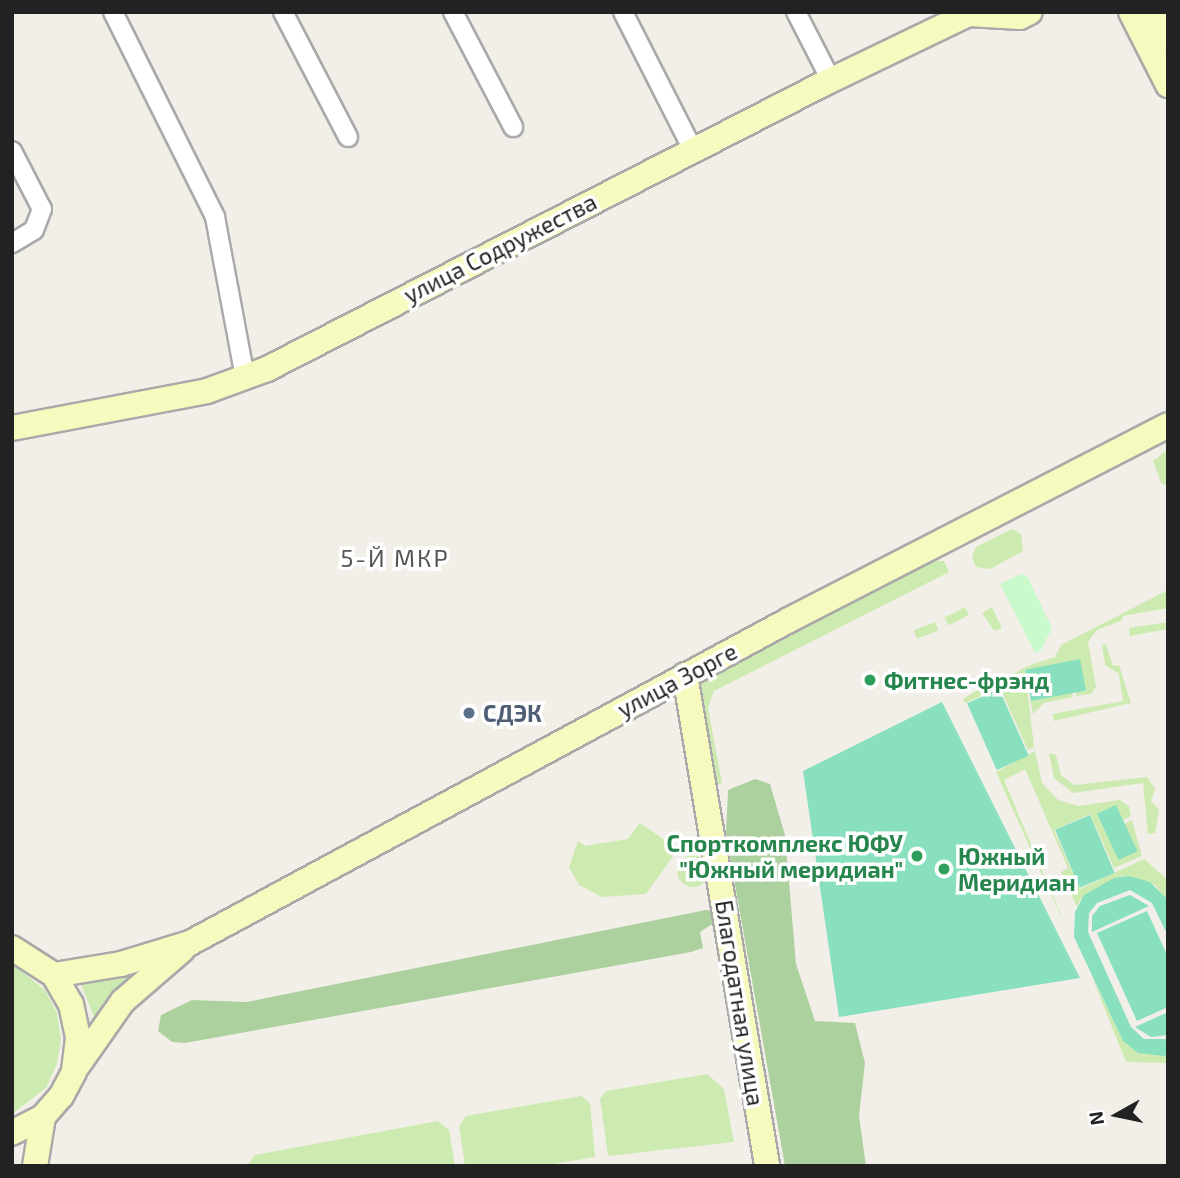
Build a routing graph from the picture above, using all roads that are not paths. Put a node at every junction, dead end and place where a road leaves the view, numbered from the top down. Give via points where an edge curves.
1 (113, 12) edge
2 (283, 12) edge
3 (453, 12) edge
4 (623, 12) edge
5 (796, 12) edge
6 (1030, 12) edge
7 (1131, 12) edge
8 (1153, 12) edge
9 (964, 15) edge
10 (1168, 41) edge
11 (831, 80) junction
12 (1168, 85) edge
13 (513, 127) dead end
14 (348, 137) dead end
15 (694, 150) junction
16 (12, 151) edge
17 (12, 243) edge
18 (246, 378) junction
19 (1168, 425) edge
20 (12, 428) edge
21 (685, 676) junction
22 (190, 943) junction
23 (12, 948) edge
24 (54, 975) junction
25 (74, 1072) junction
26 (43, 1117) junction
27 (12, 1133) edge
28 (35, 1166) edge
29 (767, 1166) edge

1 - 18 street via 215,217
2 - 14 street
3 - 13 street
4 - 15 street
5 - 11 street
6 - 9 main road, улица Содружества via 1020,17
7 - 12 main road
8 - 10 main road
9 - 11 main road, улица Содружества
11 - 15 main road, улица Содружества
15 - 18 main road, улица Содружества
16 - 17 street via 41,209 34,230
18 - 20 main road, улица Содружества via 207,391
19 - 21 main road, улица Зорге
21 - 22 main road, улица Зорге
21 - 29 main road, Благодатная улица
22 - 24 main road, улица Зорге via 121,964
22 - 25 main road, улица Зорге via 123,1001
23 - 24 main road
24 - 25 main road via 72,1004 78,1038
25 - 26 main road, улица Зорге
26 - 27 main road
26 - 28 main road

